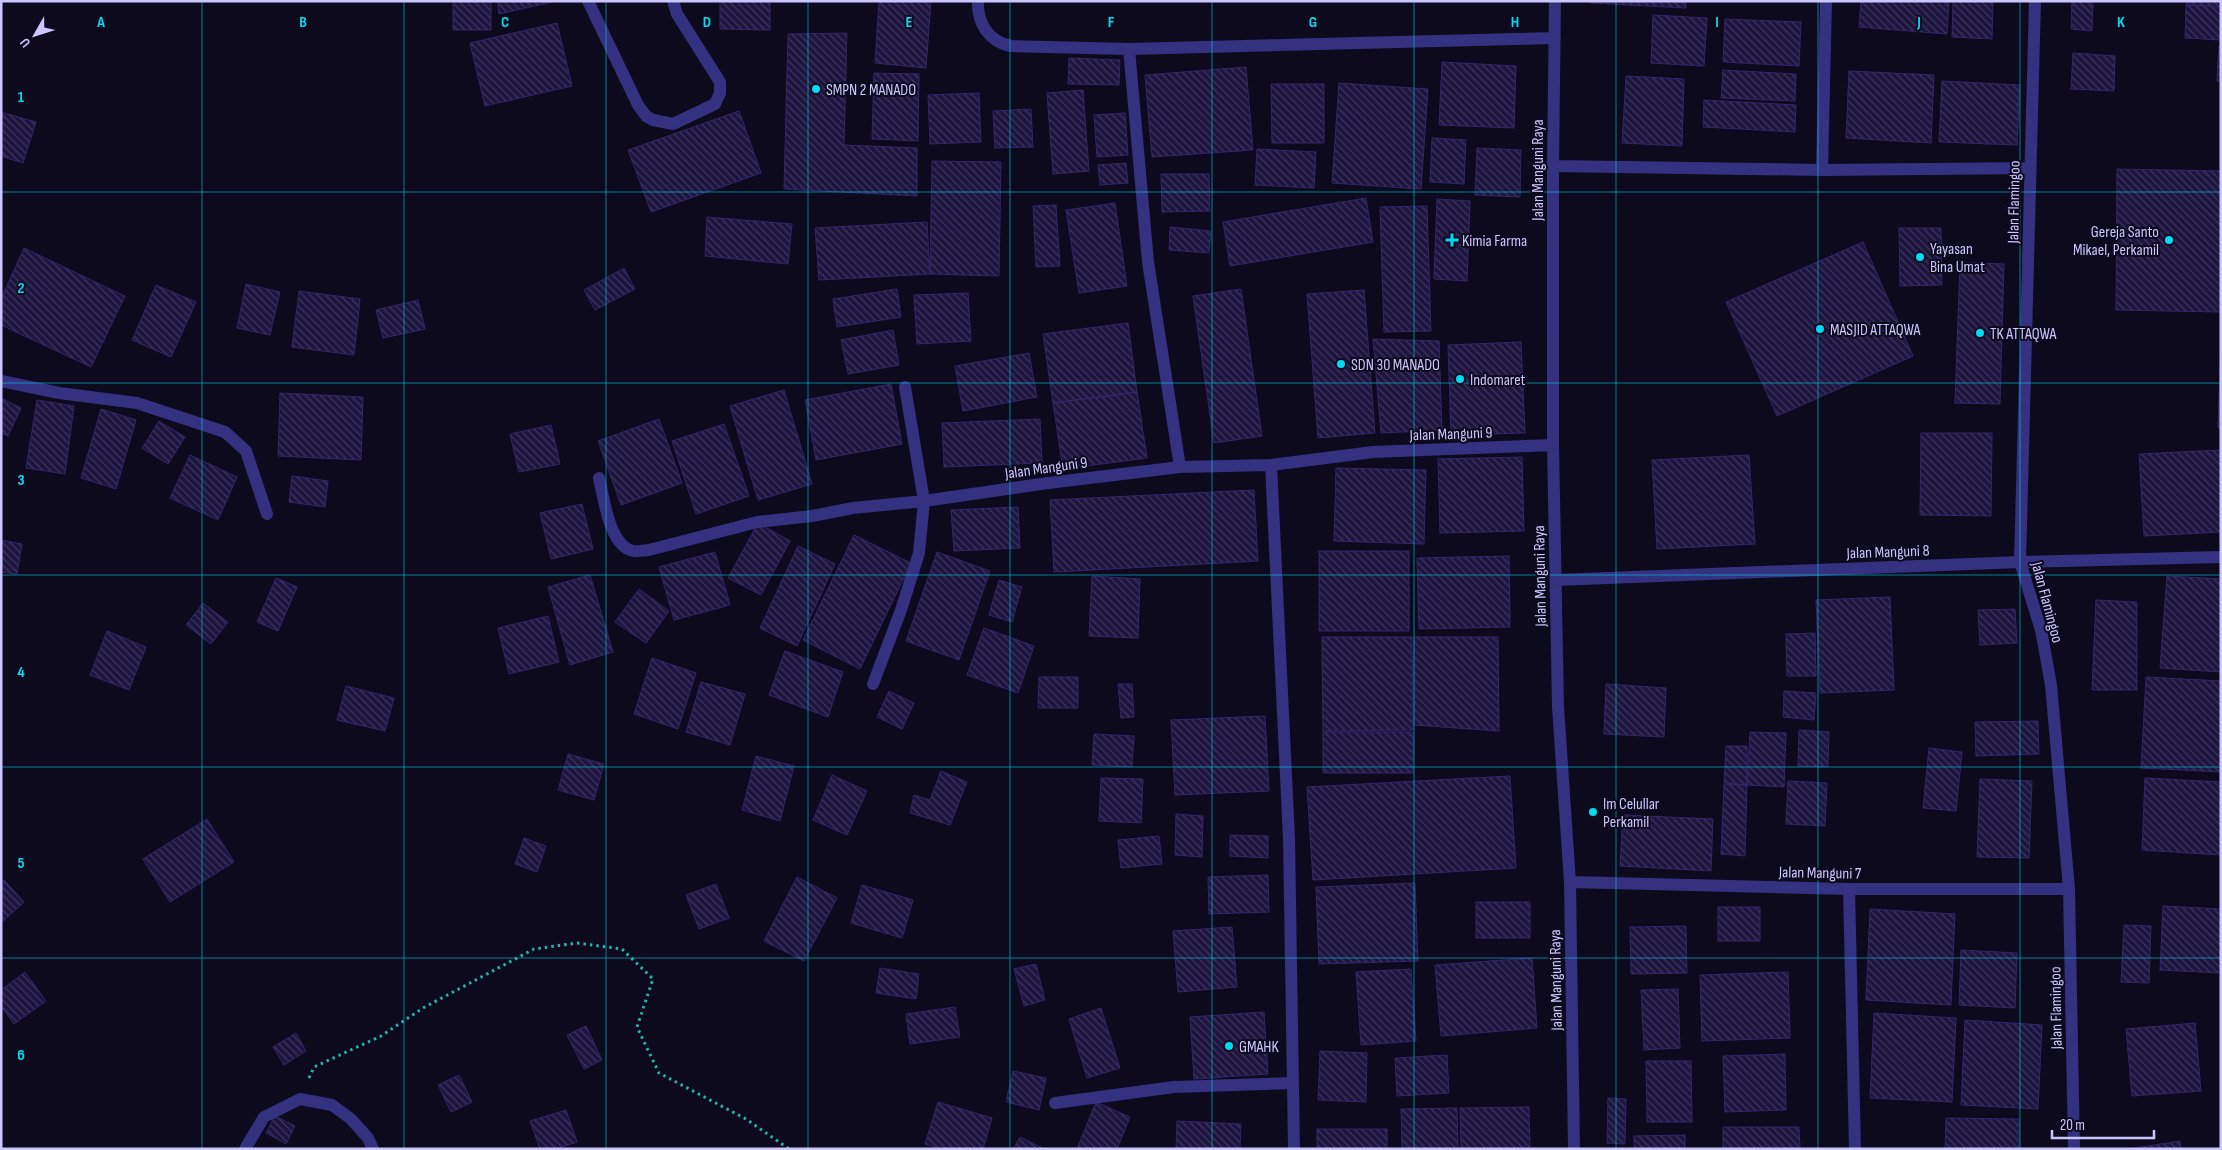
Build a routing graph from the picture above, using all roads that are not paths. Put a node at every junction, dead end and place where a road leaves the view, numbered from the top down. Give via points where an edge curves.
1 (588, 1) edge
2 (673, 1) edge
3 (978, 1) edge
4 (1555, 1) edge
5 (1826, 1) edge
6 (2035, 1) edge
7 (1555, 38) junction
8 (1129, 49) junction
9 (1553, 166) junction
10 (2030, 168) junction
11 (1822, 170) junction
12 (1, 381) edge
13 (906, 388) dead end
14 (1553, 445) junction
15 (1271, 464) junction
16 (1180, 467) junction
17 (599, 478) dead end
18 (924, 501) junction
19 (267, 514) dead end
20 (2221, 557) edge
21 (2020, 562) junction
22 (1556, 580) junction
23 (873, 684) dead end
24 (1570, 882) junction
25 (1850, 889) junction
26 (2068, 889) junction
27 (1293, 1083) junction
28 (1055, 1103) dead end
29 (245, 1149) edge
30 (374, 1149) edge
31 (1294, 1149) edge
32 (1574, 1149) edge
33 (1855, 1149) edge
34 (2074, 1149) edge

1 - 2 street via 638,105 652,120 673,124 714,104 720,93 720,82 677,14
3 - 8 street via 982,25 1000,44
4 - 7 street, Jalan Manguni Raya
5 - 11 street
6 - 10 street, Jalan Flamingoo
7 - 8 street
7 - 9 street, Jalan Manguni Raya
8 - 16 street via 1148,262
9 - 11 street
9 - 14 street, Jalan Manguni Raya
10 - 11 street
10 - 21 street, Jalan Flamingoo
12 - 19 street via 59,393 137,403 225,432 246,451
13 - 18 street
14 - 15 street, Jalan Manguni 9 via 1374,452
14 - 22 street, Jalan Manguni Raya
15 - 16 street, Jalan Manguni 9
15 - 27 street via 1290,838
16 - 18 street, Jalan Manguni 9
17 - 18 street, Jalan Manguni 9 via 611,528 621,544 633,551 649,550 757,522
18 - 23 street via 919,553
20 - 21 street, Jalan Manguni 8
21 - 22 street, Jalan Manguni 8
21 - 26 street, Jalan Flamingoo via 2040,630 2051,685
22 - 24 street, Jalan Manguni Raya via 1558,707
24 - 25 street, Jalan Manguni 7
24 - 32 street, Jalan Manguni Raya
25 - 26 street, Jalan Manguni 7
25 - 33 street
26 - 34 street, Jalan Flamingoo
27 - 28 street via 1174,1087
27 - 31 street
29 - 30 street via 264,1117 300,1099 332,1105 351,1119

